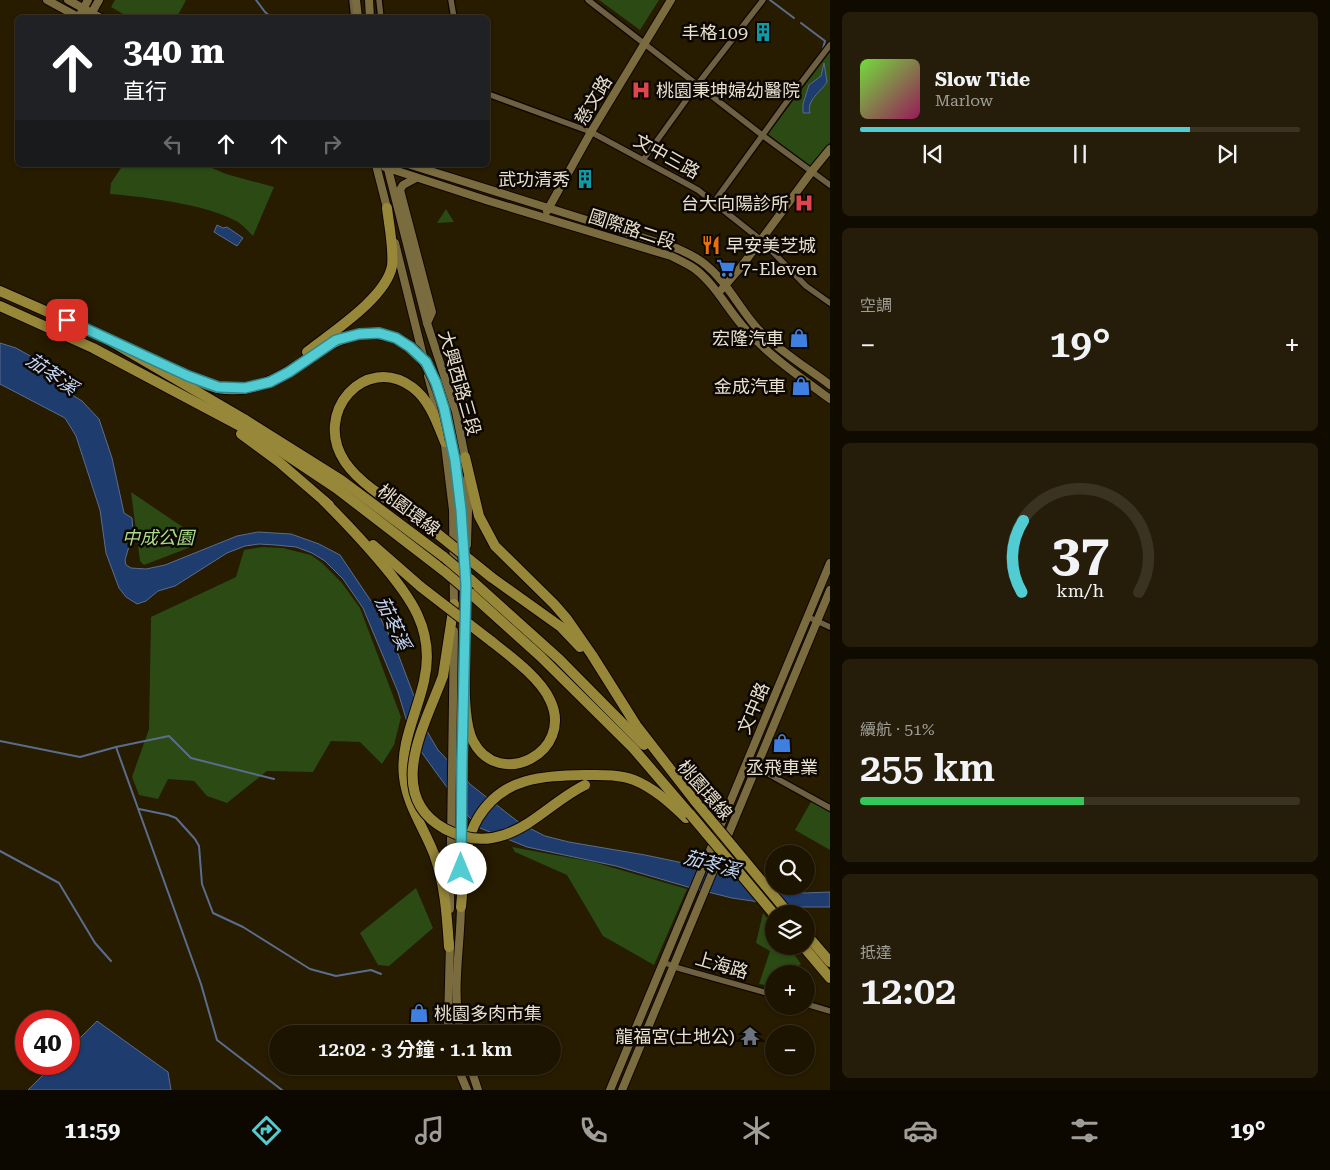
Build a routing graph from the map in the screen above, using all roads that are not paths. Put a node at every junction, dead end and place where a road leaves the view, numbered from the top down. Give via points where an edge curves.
1 (47, 0) edge
2 (68, 0) edge
3 (88, 0) edge
4 (99, 0) edge
5 (352, 0) edge
6 (356, 0) edge
7 (368, 0) edge
8 (379, 0) edge
9 (451, 0) edge
10 (588, 0) edge
11 (671, 0) edge
12 (758, 1) edge
13 (83, 9) junction
14 (75, 15) edge
15 (80, 15) edge
16 (91, 15) edge
17 (354, 15) edge
18 (358, 15) edge
19 (370, 15) edge
20 (381, 15) edge
21 (454, 15) edge
22 (644, 43) junction
23 (830, 45) edge
24 (697, 85) junction
25 (490, 95) edge
26 (590, 132) junction
27 (762, 135) junction
28 (830, 149) edge
29 (643, 160) junction
30 (377, 167) edge
31 (387, 167) edge
32 (417, 167) edge
33 (812, 171) junction
34 (416, 178) junction
35 (830, 184) edge
36 (714, 202) junction
37 (387, 208) junction
38 (548, 208) junction
39 (544, 217) junction
40 (761, 240) junction
41 (725, 286) junction
42 (0, 290) edge
43 (717, 294) junction
44 (830, 303) edge
45 (0, 306) edge
46 (427, 324) junction
47 (148, 360) junction
48 (259, 385) junction
49 (830, 385) edge
50 (183, 395) junction
51 (830, 399) edge
52 (448, 441) junction
53 (465, 457) junction
54 (324, 501) junction
55 (830, 563) edge
56 (469, 586) junction
57 (830, 590) edge
58 (454, 604) junction
59 (808, 617) junction
60 (817, 621) junction
61 (830, 627) edge
62 (464, 658) junction
63 (611, 687) junction
64 (746, 762) junction
65 (756, 766) junction
66 (653, 791) junction
67 (695, 801) junction
68 (830, 808) edge
69 (688, 816) junction
70 (699, 878) junction
71 (709, 882) junction
72 (766, 905) edge
73 (782, 905) edge
74 (461, 907) junction
75 (815, 944) edge
76 (450, 947) junction
77 (811, 955) edge
78 (663, 962) junction
79 (830, 962) edge
80 (674, 966) junction
81 (830, 978) edge
82 (765, 992) edge
83 (815, 1007) edge
84 (830, 1011) edge
85 (448, 1025) edge
86 (460, 1025) edge
87 (461, 1075) edge
88 (473, 1075) edge
89 (467, 1090) edge
90 (478, 1090) edge
91 (610, 1090) edge
92 (622, 1090) edge

1 - 14 street
2 - 13 street
3 - 13 street
4 - 16 street
5 - 17 street
6 - 18 street
7 - 19 street
8 - 20 street
9 - 21 street
10 - 22 street
11 - 22 street, 慈文路
12 - 24 street
13 - 15 street
13 - 16 street
22 - 24 street
22 - 26 street, 慈文路
23 - 27 street
24 - 27 street
24 - 29 street
25 - 26 street, 文中三路
26 - 29 street, 文中三路
26 - 38 street, 慈文路
27 - 33 street
27 - 36 street
28 - 33 street
29 - 36 street, 文中三路
30 - 37 street, 大興西路三段
31 - 34 street, 國際路二段
31 - 46 street, 大興西路三段
32 - 38 street, 國際路二段
33 - 35 street
33 - 40 street
34 - 39 street, 國際路二段
34 - 46 street via 400,190 432,312
36 - 40 street, 文中三路
37 - 48 highway via 392,258 382,289 294,363
37 - 52 street, 大興西路三段
38 - 39 street, 慈文路
38 - 41 street, 國際路二段 via 676,248 708,266
39 - 43 street, 國際路二段 via 671,256 696,270
40 - 41 street
40 - 44 street, 文中三路 via 806,286
41 - 43 street
41 - 49 street, 國際路二段 via 758,329
42 - 47 highway
43 - 51 street, 國際路二段 via 763,346
45 - 50 highway, 桃園環線 via 93,348
46 - 53 street, 大興西路三段 via 456,412
47 - 48 highway via 218,387 231,389
47 - 56 highway, 桃園環線, bridge via 341,480 444,557
48 - 52 highway, bridge via 280,377 336,340 368,333 388,335 405,343 426,362 436,383
50 - 54 highway via 259,447
50 - 56 highway, 桃園環線, bridge via 248,431 321,478 444,571
52 - 56 highway via 459,485
52 - 58 street, 大興西路三段
52 - 63 highway, bridge via 420,394 392,378 371,379 359,384 345,397 336,413 336,443 351,469 373,489 423,522 491,577 561,627
53 - 56 street, 大興西路三段
53 - 63 highway via 479,516 488,536 503,556 567,619
54 - 62 highway, bridge via 421,587 491,641 538,683 550,699 555,722 544,750 530,761 495,762 473,742 468,728
54 - 76 highway via 409,597 421,620 427,669 406,742 403,769 410,799 442,882
55 - 59 street, 文中路
56 - 62 street, 大興西路三段
56 - 67 highway, 桃園環線 via 559,658
56 - 69 highway, 桃園環線 via 633,748
57 - 60 street, 文中路
58 - 66 highway, bridge via 443,676 418,739 412,764 420,804 431,819 468,838 495,838 516,830 584,785 616,781
58 - 76 street, 大興西路三段
59 - 60 street
59 - 64 street, 文中路
60 - 61 street
60 - 65 street, 文中路
62 - 74 street, 大興西路三段
63 - 67 highway via 636,726
64 - 65 street
64 - 70 street, 文中路
65 - 68 street
65 - 71 street, 文中路
66 - 69 highway
66 - 74 highway via 633,780 608,775 534,778 500,793 477,820 468,850
67 - 73 highway, 桃園環線, bridge
69 - 72 highway, 桃園環線, bridge
70 - 71 street
70 - 78 street, 文中路
71 - 80 street, 文中路
74 - 86 street, 大興西路三段 via 457,987
75 - 79 highway
76 - 85 street, 大興西路三段
77 - 81 highway
78 - 80 street, 上海路
78 - 91 street
80 - 82 street, 上海路
80 - 92 street
83 - 84 street
87 - 89 street
88 - 90 street

